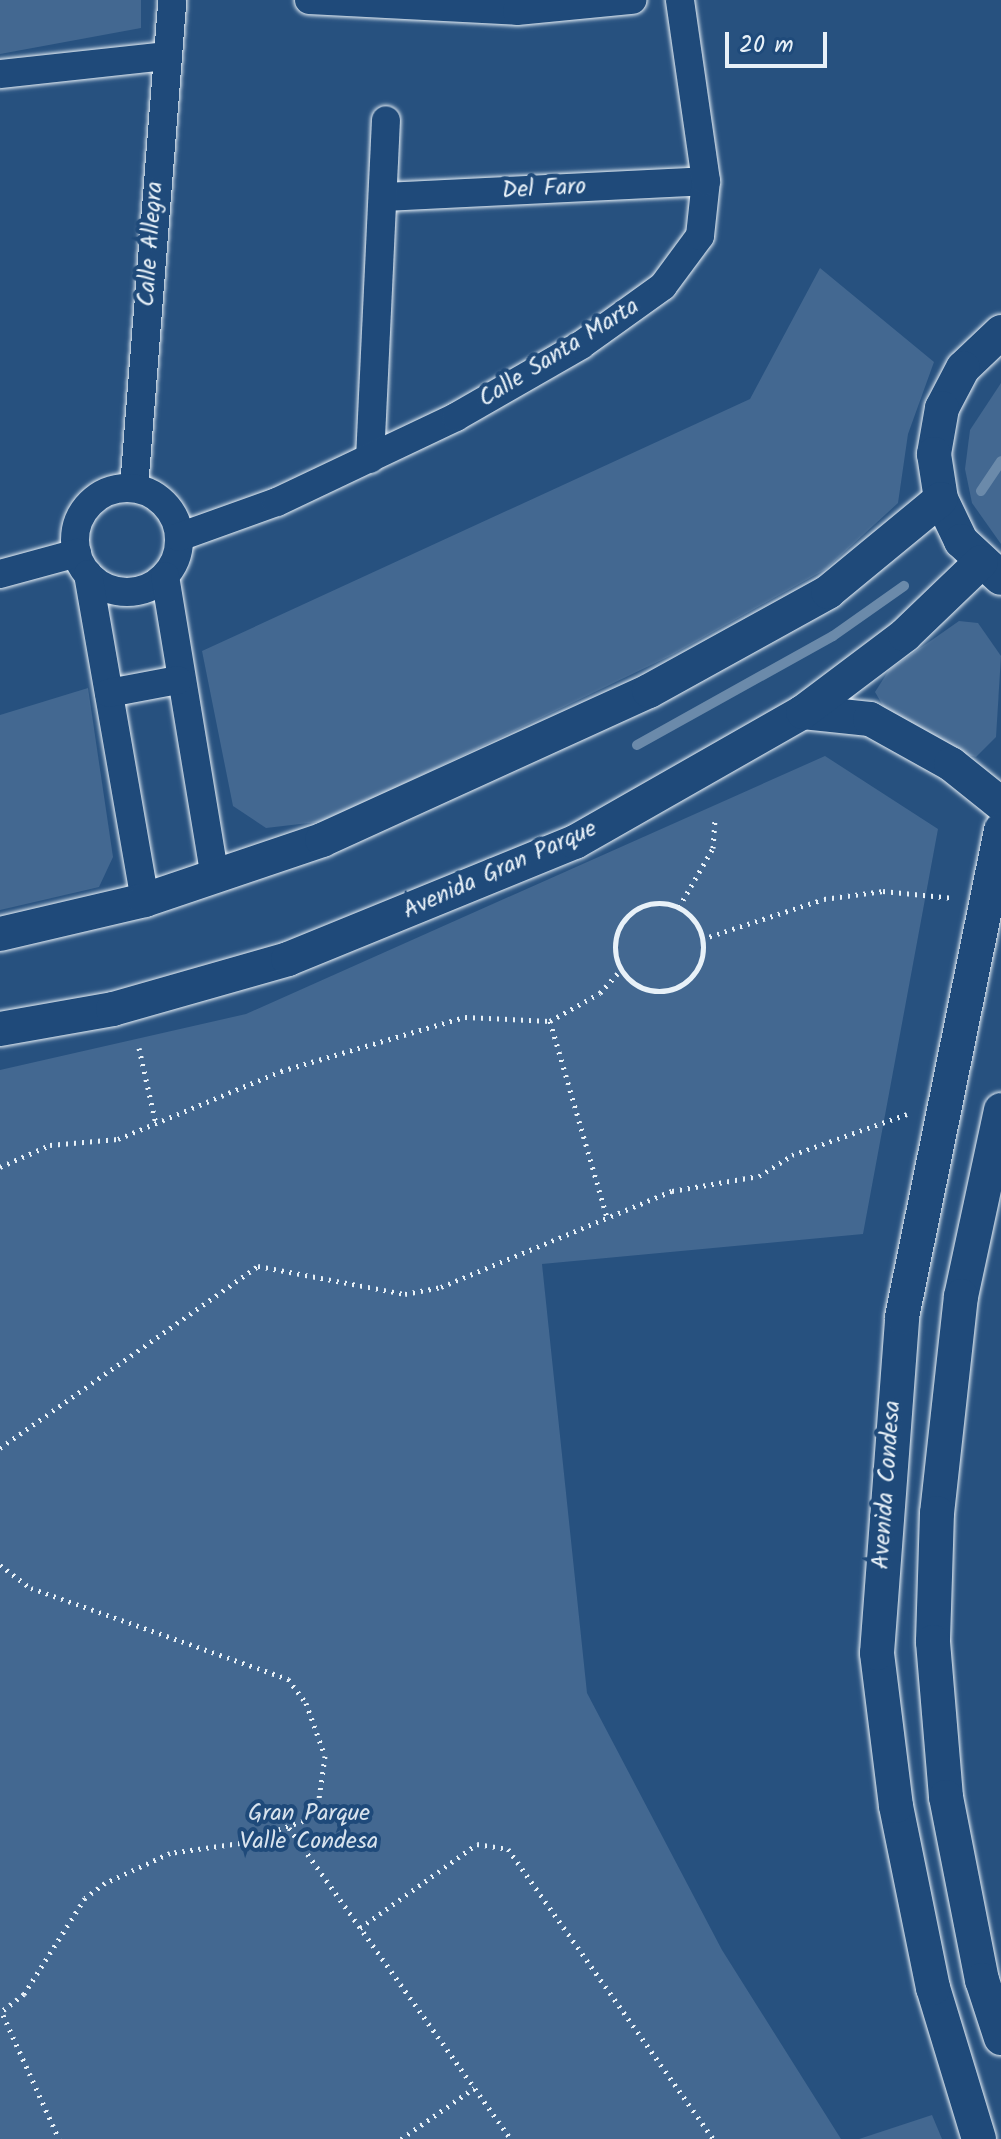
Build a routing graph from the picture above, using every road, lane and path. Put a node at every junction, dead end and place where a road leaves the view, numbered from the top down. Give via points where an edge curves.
1 (172, 0) edge
2 (309, 0) edge
3 (632, 0) edge
4 (680, 0) edge
5 (165, 56) junction
6 (0, 74) edge
7 (386, 120) dead end
8 (706, 181) junction
9 (383, 197) junction
10 (1001, 332) edge
11 (370, 459) junction
12 (134, 488) junction
13 (941, 499) junction
14 (179, 537) junction
15 (82, 564) junction
16 (991, 570) edge
17 (0, 574) edge
18 (165, 576) junction
19 (178, 680) junction
20 (109, 693) junction
21 (803, 712) junction
22 (1001, 804) edge
23 (715, 817) dead end
24 (1001, 830) edge
25 (215, 877) junction
26 (955, 898) dead end
27 (145, 900) junction
28 (679, 907) junction
29 (0, 934) edge
30 (702, 939) junction
31 (621, 970) junction
32 (550, 1021) junction
33 (0, 1029) edge
34 (139, 1048) dead end
35 (1001, 1110) edge
36 (907, 1114) dead end
37 (156, 1124) junction
38 (0, 1167) edge
39 (607, 1217) junction
40 (0, 1448) edge
41 (0, 1565) edge
42 (289, 1828) junction
43 (360, 1928) junction
44 (1, 2014) edge
45 (1001, 2038) edge
46 (474, 2088) junction
47 (59, 2139) edge
48 (401, 2139) edge
49 (511, 2139) edge
50 (713, 2139) edge
51 (979, 2139) edge

1 - 5 street, Calle Allegra
2 - 3 street via 455,11
4 - 8 street, Calle Santa Marta
5 - 6 street
5 - 12 street, Calle Allegra
7 - 9 street
8 - 9 street, Del Faro
8 - 11 street, Calle Santa Marta via 700,236 663,286 516,384
9 - 11 street
10 - 13 street, Avenida Gran Parque via 963,368 942,408 934,454
11 - 14 street, Calle Santa Marta via 209,530
12 - 14 street via 160,500
12 - 15 street via 105,492 83,511
13 - 16 street, Avenida Gran Parque
13 - 25 street via 828,592 649,691 322,840
14 - 18 street
15 - 17 street
15 - 18 street via 117,591
15 - 20 street
16 - 21 street, Avenida Gran Parque
18 - 19 street
19 - 20 street
19 - 25 street
20 - 27 street
21 - 22 street via 870,719 951,764
21 - 33 street, Avenida Gran Parque via 575,842 288,959 113,1009
23 - 28 path via 713,848
24 - 51 street, Avenida Condesa via 902,1317 877,1653 896,1806 933,1988
25 - 27 street
26 - 30 path via 883,891 824,899
27 - 29 street
28 - 30 path
28 - 31 path via 653,903 627,915 615,942
30 - 31 path via 696,972 672,989 643,989
31 - 32 path via 600,993
32 - 37 path via 465,1017 281,1071
32 - 39 path
34 - 37 path
35 - 45 street via 961,1296 937,1513 933,1642 946,1797 982,1980
36 - 39 path via 792,1155 759,1176 672,1191
37 - 38 path via 118,1139 50,1145
39 - 40 path via 508,1257 476,1278 405,1294 258,1266
41 - 42 path via 31,1588 288,1679 306,1703 325,1756 318,1806
42 - 43 path
42 - 44 path via 170,1853 105,1883 85,1898 24,1994
43 - 46 path
43 - 50 path via 477,1844 508,1849
44 - 47 path
46 - 48 path
46 - 49 path

